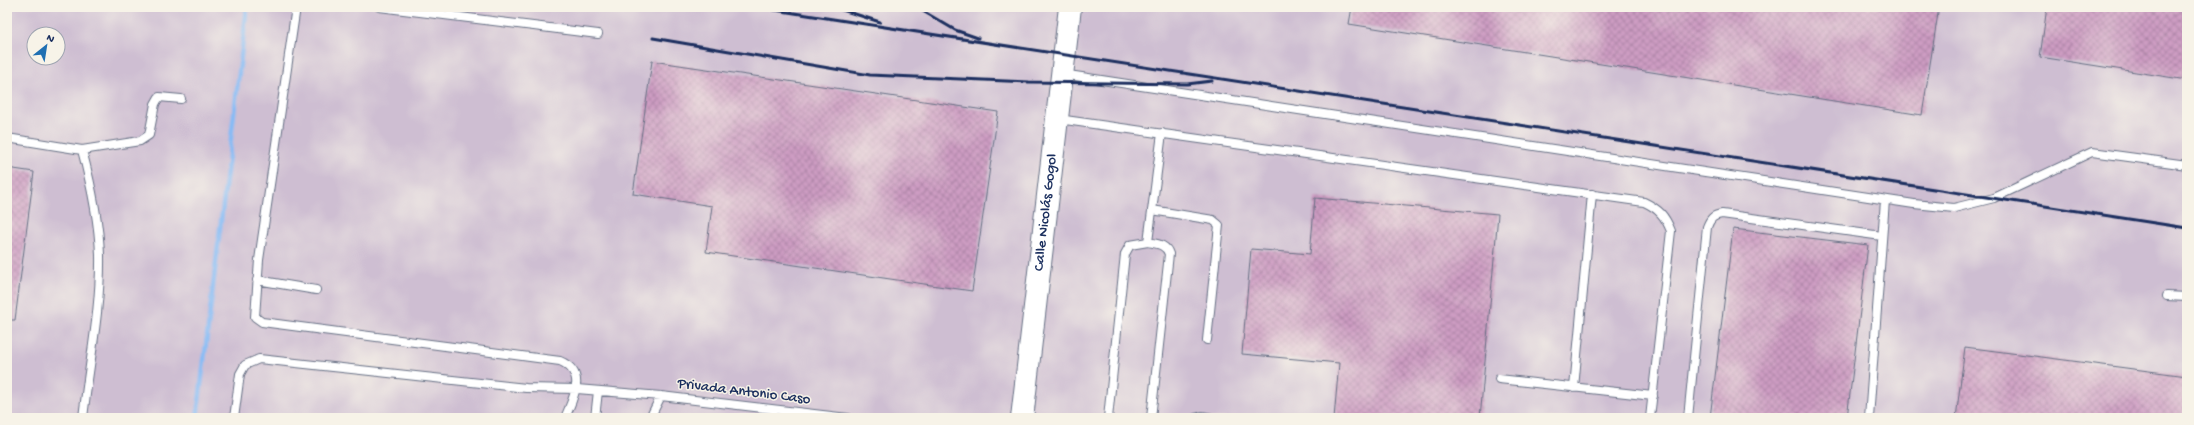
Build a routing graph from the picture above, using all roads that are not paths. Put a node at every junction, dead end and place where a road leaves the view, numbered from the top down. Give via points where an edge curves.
1 (296, 7) edge
2 (379, 7) edge
3 (1070, 7) edge
4 (598, 34) dead end
5 (1061, 74) junction
6 (181, 100) dead end
7 (1056, 119) junction
8 (1162, 133) junction
9 (7, 138) edge
10 (82, 150) junction
11 (2187, 165) edge
12 (1592, 194) junction
13 (1885, 200) junction
14 (1152, 210) junction
15 (1882, 236) junction
16 (1148, 242) junction
17 (257, 280) junction
18 (316, 290) dead end
19 (2167, 296) dead end
20 (2187, 297) edge
21 (1207, 340) dead end
22 (1499, 379) dead end
23 (1574, 388) junction
24 (577, 389) junction
25 (598, 391) junction
26 (661, 396) junction
27 (1653, 396) junction
28 (84, 418) edge
29 (234, 418) edge
30 (565, 418) edge
31 (595, 418) edge
32 (650, 418) edge
33 (848, 418) edge
34 (1022, 418) edge
35 (1108, 418) edge
36 (1151, 418) edge
37 (1195, 418) edge
38 (1212, 418) edge
39 (1650, 418) edge
40 (1688, 418) edge
41 (1869, 418) edge

1 - 17 lane
2 - 4 lane
3 - 5 street, Calle Nicolás Gogol
5 - 7 street, Calle Nicolás Gogol
5 - 13 lane
6 - 10 lane via 159,97 155,104 151,130 146,138
7 - 8 lane
7 - 34 street, Calle Nicolás Gogol
8 - 12 lane
8 - 14 lane
9 - 10 lane
10 - 28 lane via 97,217 100,255 97,307
11 - 13 lane via 2092,152 1994,198 1960,206 1946,207
12 - 23 lane
12 - 27 lane via 1644,202 1658,209 1666,217 1671,231
13 - 15 lane
14 - 16 lane
14 - 21 lane via 1213,220 1219,225
15 - 40 lane via 1722,214 1715,215 1709,220
15 - 41 lane
16 - 35 lane via 1130,245 1125,254
16 - 36 lane via 1162,246 1169,254
17 - 18 lane
17 - 24 lane via 254,313 262,322 560,361 568,364 574,371
19 - 20 lane
22 - 23 lane
23 - 27 lane
24 - 25 lane, Privada Antonio Caso
24 - 29 lane, Privada Antonio Caso via 526,388 259,359 245,365 240,374
24 - 30 lane
25 - 26 lane, Privada Antonio Caso
25 - 31 lane
26 - 32 lane
26 - 33 lane, Privada Antonio Caso
27 - 39 lane
37 - 38 lane

